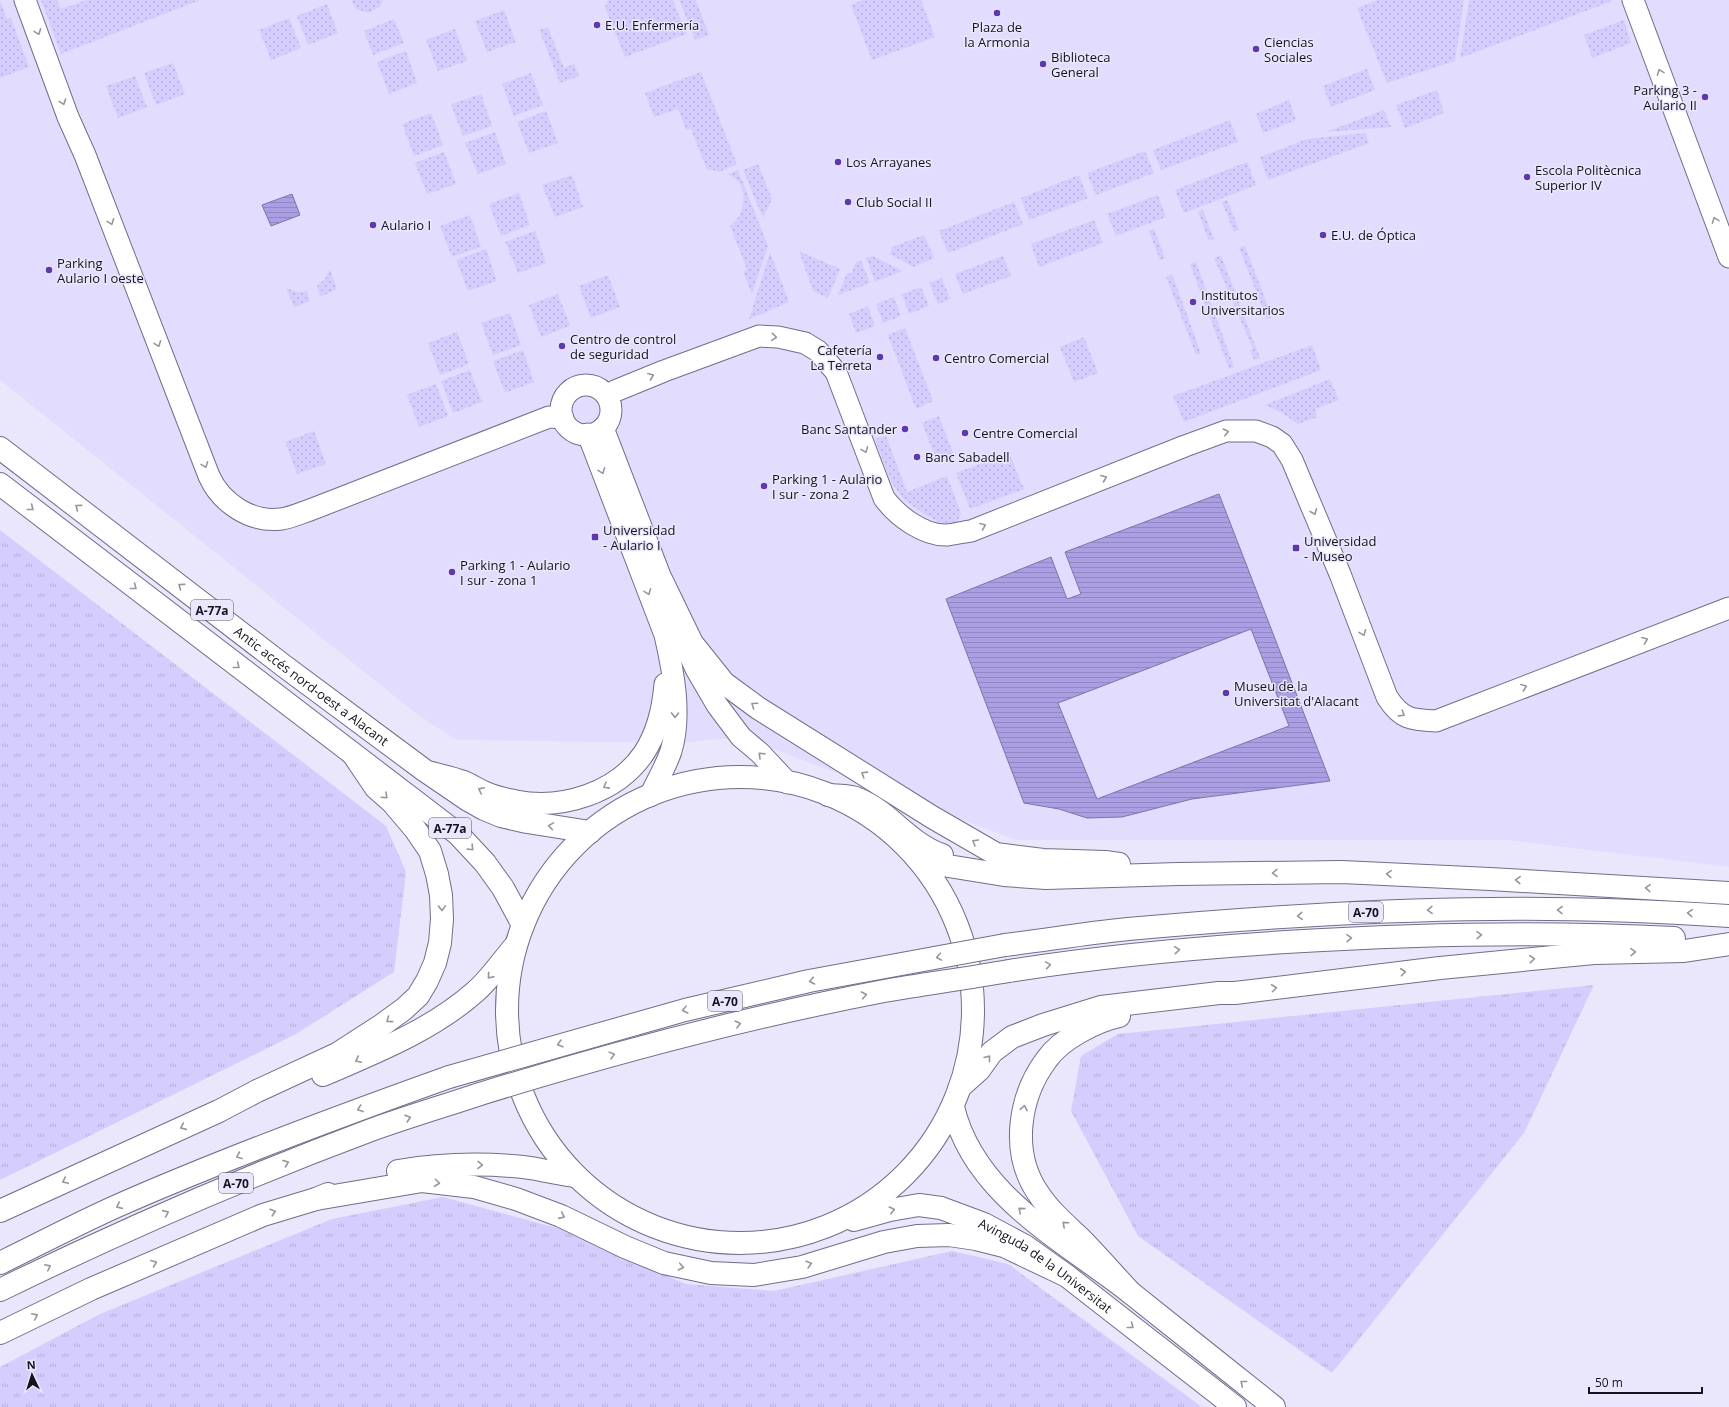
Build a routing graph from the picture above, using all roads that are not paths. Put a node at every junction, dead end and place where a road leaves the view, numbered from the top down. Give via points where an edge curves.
1 (25, 0) edge
2 (1633, 0) edge
3 (1729, 257) edge
4 (604, 393) junction
5 (558, 413) junction
6 (595, 431) junction
7 (0, 448) edge
8 (0, 484) edge
9 (662, 581) junction
10 (1729, 608) edge
11 (665, 635) junction
12 (354, 754) junction
13 (424, 770) junction
14 (788, 783) junction
15 (828, 795) junction
16 (650, 796) junction
17 (590, 832) junction
18 (916, 857) junction
19 (1178, 874) junction
20 (1729, 893) edge
21 (1729, 916) edge
22 (523, 925) junction
23 (1729, 941) edge
24 (1729, 944) edge
25 (515, 946) junction
26 (1235, 993) junction
27 (961, 1086) junction
28 (953, 1107) junction
29 (219, 1111) junction
30 (575, 1176) junction
31 (316, 1199) junction
32 (0, 1212) edge
33 (828, 1227) junction
34 (0, 1263) edge
35 (1067, 1276) junction
36 (0, 1290) edge
37 (1131, 1293) junction
38 (0, 1333) edge
39 (1235, 1407) edge
40 (1274, 1407) edge

1 -> 5 street via 68,117 206,469 221,497 247,515 280,519 310,510
3 -> 2 street
4 - 5 street via 592,386 577,387 565,396
4 - 6 street via 611,408 610,416
4 -> 10 street via 627,387 759,336 805,343 818,351 836,372 886,502 905,519 928,532 946,535 971,531 1226,431 1256,432 1272,437 1282,444 1292,460 1340,574 1387,697 1394,709 1414,720 1436,720
5 - 6 street via 573,430 580,433
6 - 9 street
6 -> 11 street
13 -> 7 main road, Antic accés nord-oest a Alacant / A-77a
8 -> 12 main road, A-77a
14 -> 9 street via 741,737 717,705 696,669 673,618
19 -> 9 main road via 1105,862 1044,860 996,854 758,708 724,683 692,643
11 -> 13 street via 664,698 656,730 643,754 608,786 567,801 517,801
11 -> 16 street via 676,691 675,732 671,751
12 -> 22 main road, A-77a via 458,834 485,863 503,888
12 -> 29 main road via 376,788 415,829 430,852 441,895 440,943 435,963 418,996 382,1025 337,1054
17 -> 13 main road, Antic accés nord-oest a Alacant / A-77a via 527,822 484,809
14 - 15 main road
14 - 16 main road via 729,778 696,782
15 - 18 main road via 861,812 886,829
15 - 19 main road via 857,798 887,816 913,840 932,851 958,860 1045,870
16 - 17 main road via 634,803
17 - 22 main road via 554,870 537,896
18 - 19 main road via 936,864 1004,875 1046,878
18 - 27 main road via 938,887 952,913 969,963 974,1014 971,1044
20 -> 19 main road via 1342,872
21 -> 34 main road, A-70, bridge via 1636,910 1493,909 1332,914 1127,929 1005,945 809,981 685,1010 449,1077 194,1174 116,1207
22 - 25 main road
36 -> 23 main road, A-70, bridge via 106,1239 274,1168 373,1130 480,1094 622,1052 885,991 1067,962 1181,949 1351,938 1525,934 1620,935
26 -> 24 main road via 1448,967 1594,953 1684,951
25 -> 29 main road via 476,991 419,1031 319,1076
25 - 30 main road via 506,1006 507,1034 514,1071 534,1121
27 -> 26 main road via 992,1052 1012,1037 1042,1025 1101,1007
37 -> 26 main road via 1079,1237 1056,1217 1037,1192 1027,1170 1021,1144 1026,1100 1033,1081 1048,1057 1068,1040 1092,1026 1138,1011 1219,999
27 - 28 main road
28 - 33 main road via 940,1131 911,1169 886,1193
37 -> 28 main road, Avinguda de la Universitat via 1006,1197 984,1173 968,1149
29 -> 32 main road
31 -> 30 main road via 365,1178 430,1166 524,1167
30 - 33 main road via 620,1211 658,1229 713,1242 744,1244 773,1241
31 -> 35 main road via 422,1181 474,1187 561,1216 664,1263 711,1273 754,1275 802,1267 884,1242 917,1236 948,1235 976,1238 1004,1246
38 -> 31 main road via 91,1289 263,1215
33 -> 35 main road, Avinguda de la Universitat via 919,1205 941,1208 984,1224 1025,1246
35 -> 39 main road, Avinguda de la Universitat
40 -> 37 main road, Avinguda de la Universitat

